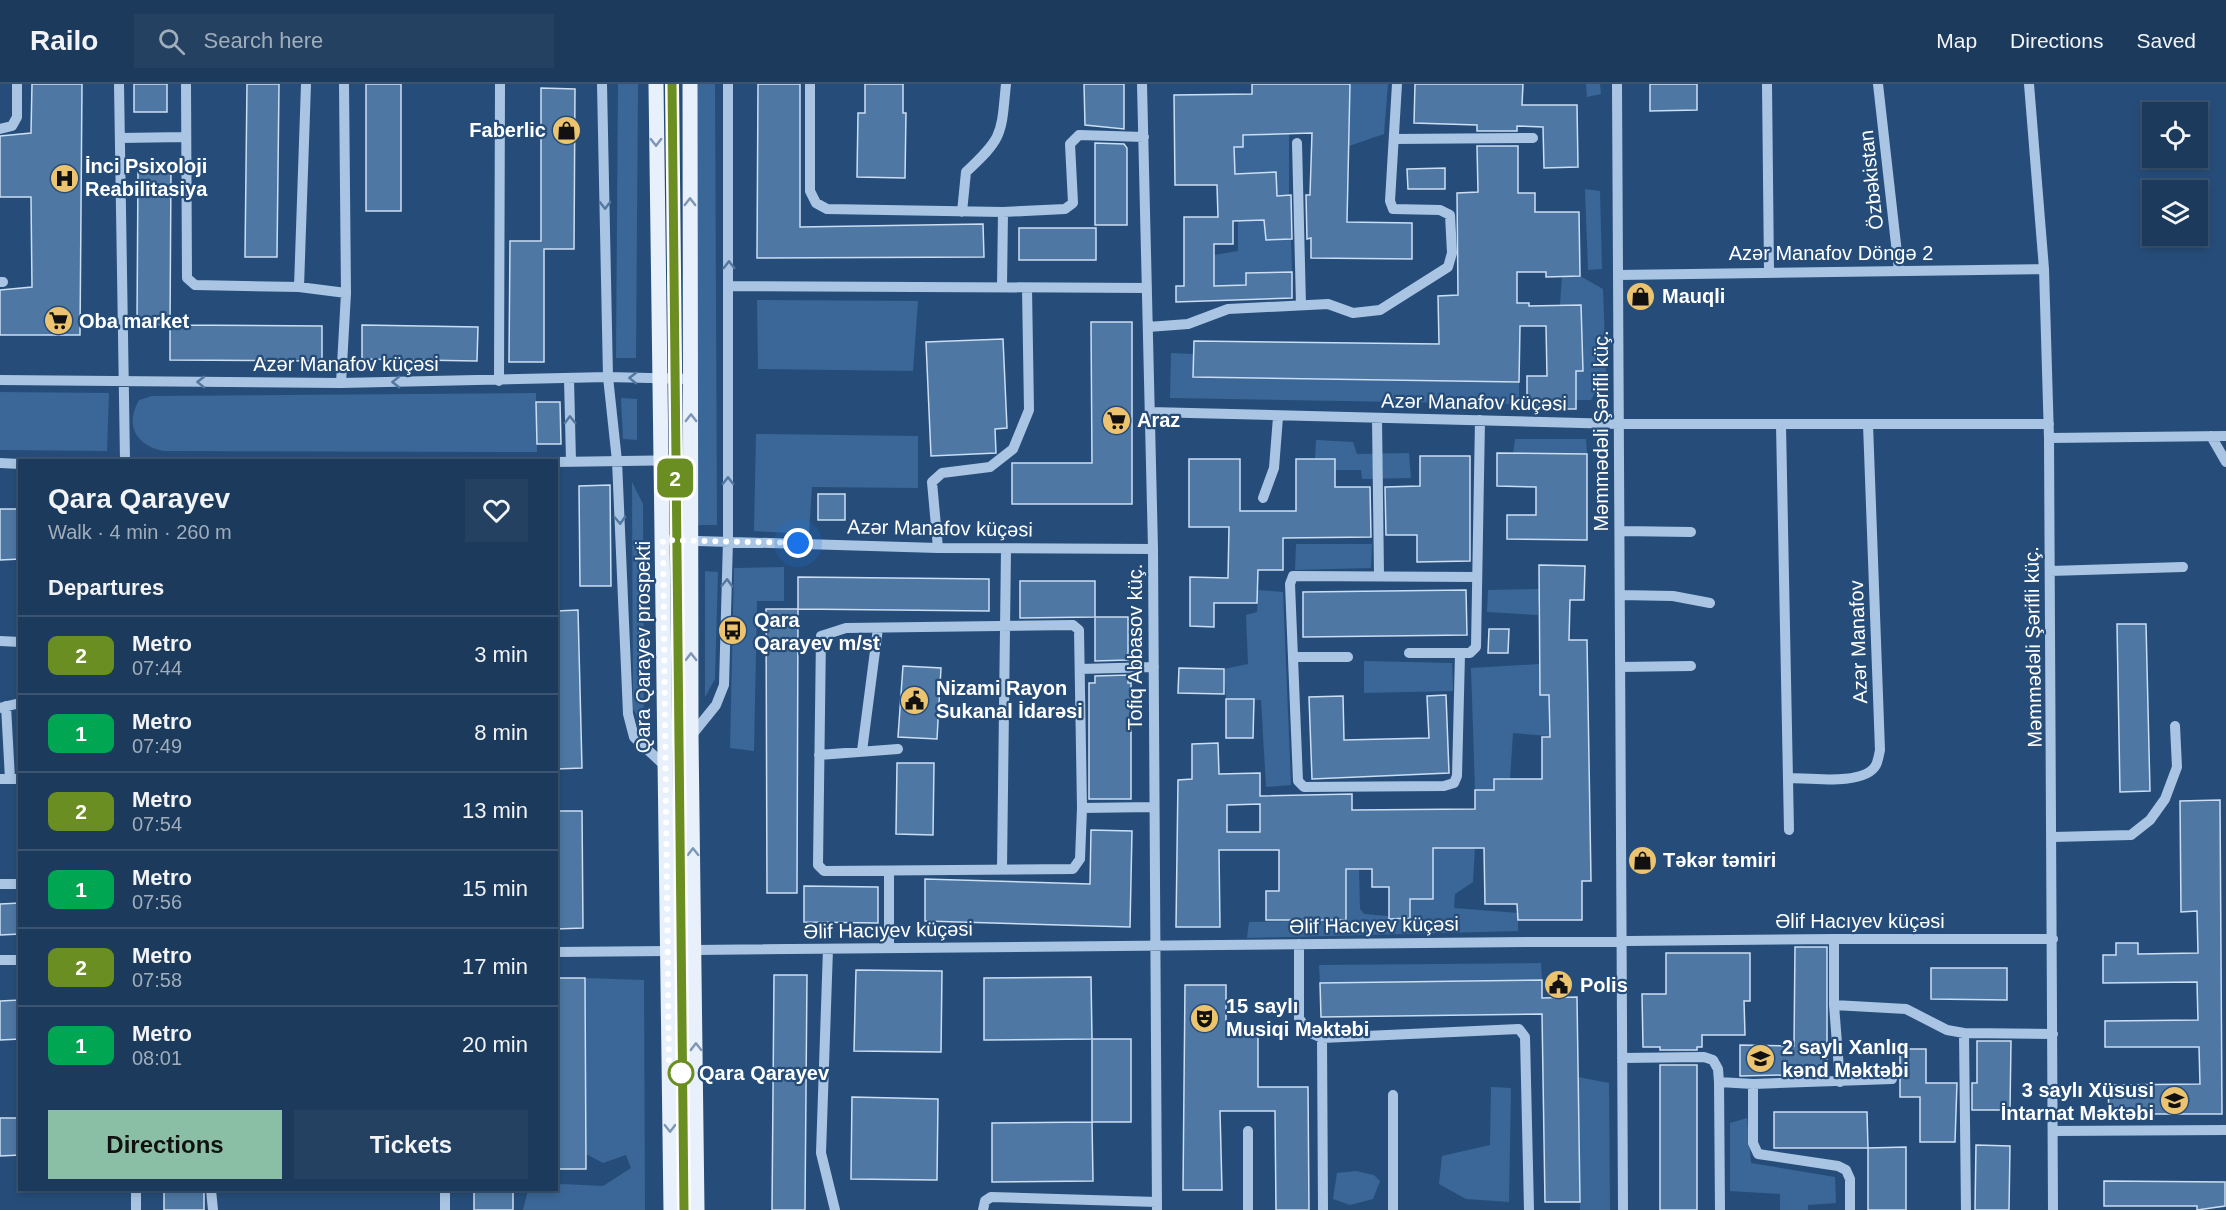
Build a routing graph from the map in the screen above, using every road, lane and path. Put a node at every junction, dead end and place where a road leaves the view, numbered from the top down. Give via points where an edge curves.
1 (17, 84) edge
2 (119, 84) edge
3 (186, 84) edge
4 (306, 84) edge
5 (344, 84) edge
6 (500, 84) edge
7 (602, 84) edge
8 (656, 84) edge
9 (690, 84) edge
10 (728, 84) edge
11 (810, 84) edge
12 (1006, 84) edge
13 (1143, 84) edge
14 (1397, 84) edge
15 (1617, 84) edge
16 (1767, 84) edge
17 (1878, 84) edge
18 (2030, 84) edge
19 (0, 129) edge
20 (186, 137) junction
21 (1144, 137) junction
22 (120, 138) junction
23 (1533, 138) dead end
24 (1394, 139) junction
25 (1297, 143) dead end
26 (963, 212) junction
27 (1003, 212) junction
28 (2044, 269) junction
29 (1769, 271) junction
30 (1899, 271) junction
31 (1618, 275) junction
32 (729, 286) junction
33 (299, 287) junction
34 (1002, 287) junction
35 (1027, 288) junction
36 (1147, 288) junction
37 (346, 293) junction
38 (1301, 305) junction
39 (1148, 327) junction
40 (608, 377) junction
41 (661, 378) junction
42 (569, 379) junction
43 (691, 379) junction
44 (0, 380) edge
45 (123, 381) junction
46 (499, 381) junction
47 (341, 383) junction
48 (1150, 412) junction
49 (1278, 417) junction
50 (1377, 418) junction
51 (1479, 420) junction
52 (1619, 424) junction
53 (1868, 424) junction
54 (2049, 424) junction
55 (1781, 425) junction
56 (2211, 436) junction
57 (2226, 436) edge
58 (2049, 438) junction
59 (125, 459) edge
60 (690, 460) junction
61 (571, 461) junction
62 (661, 461) junction
63 (558, 462) edge
64 (617, 462) junction
65 (2226, 462) edge
66 (0, 463) edge
67 (18, 464) edge
68 (1263, 498) dead end
69 (1620, 531) junction
70 (1691, 532) dead end
71 (691, 539) junction
72 (663, 540) junction
73 (728, 540) junction
74 (938, 548) junction
75 (1006, 549) junction
76 (1153, 549) junction
77 (2183, 567) dead end
78 (2050, 571) junction
79 (1378, 576) junction
80 (1477, 576) junction
81 (1620, 596) junction
82 (1710, 603) dead end
83 (1005, 627) junction
84 (878, 628) junction
85 (0, 641) edge
86 (18, 642) edge
87 (1408, 653) dead end
88 (1460, 654) junction
89 (1293, 657) junction
90 (1348, 657) dead end
91 (1691, 666) dead end
92 (1154, 667) junction
93 (1620, 667) junction
94 (1080, 669) junction
95 (18, 703) edge
96 (3, 707) edge
97 (2175, 726) dead end
98 (691, 736) junction
99 (898, 749) dead end
100 (862, 751) junction
101 (819, 756) junction
102 (665, 766) junction
103 (1788, 778) junction
104 (10, 779) edge
105 (1154, 807) junction
106 (1082, 808) junction
107 (1789, 830) dead end
108 (2053, 837) junction
109 (1002, 870) junction
110 (889, 871) junction
111 (0, 884) edge
112 (18, 884) edge
113 (1834, 939) junction
114 (2053, 939) junction
115 (1621, 940) junction
116 (1299, 944) junction
117 (1156, 945) junction
118 (890, 948) junction
119 (828, 949) junction
120 (695, 950) junction
121 (668, 951) junction
122 (558, 952) edge
123 (0, 960) edge
124 (18, 960) edge
125 (1834, 1005) junction
126 (1964, 1033) junction
127 (2053, 1034) junction
128 (1322, 1038) junction
129 (1622, 1058) junction
130 (1892, 1079) dead end
131 (1840, 1082) junction
132 (1719, 1083) junction
133 (1753, 1084) junction
134 (1393, 1095) dead end
135 (2226, 1130) edge
136 (1248, 1131) dead end
137 (2053, 1131) junction
138 (136, 1191) edge
139 (211, 1191) edge
140 (445, 1191) edge
141 (1068, 1205) edge
142 (1157, 1206) edge
143 (136, 1210) edge
144 (213, 1210) edge
145 (445, 1210) edge
146 (671, 1210) edge
147 (698, 1210) edge
148 (835, 1210) edge
149 (983, 1210) edge
150 (1248, 1210) edge
151 (1323, 1210) edge
152 (1393, 1210) edge
153 (1529, 1210) edge
154 (1623, 1210) edge
155 (1720, 1210) edge
156 (1850, 1210) edge
157 (1966, 1210) edge
158 (2053, 1210) edge

1 - 19 street via 17,117 12,126
2 - 22 street
3 - 20 street
4 - 33 street
5 - 37 street
6 - 46 street
7 -> 40 street
8 -> 41 main road, Qara Qarayev prospekti
43 -> 9 main road
32 -> 10 street
11 - 26 street via 810,191 816,203 828,209
12 - 26 street via 1002,127 993,147 966,172
13 - 21 street, Tofiq Abbasov küç.
14 - 24 street
15 - 31 street, Məmmədəli Şərifli küç.
16 - 29 street
17 - 30 street, Özbəkistan
18 - 28 street, Məmmədəli Şərifli küç.
20 - 22 street
20 - 33 street via 188,278 195,285
21 - 27 street via 1079,135 1070,144 1073,202 1065,208
21 - 36 street, Tofiq Abbasov küç.
22 - 45 street
23 - 24 street
24 - 38 street via 1390,201 1394,209 1440,210 1450,215 1452,253 1448,267 1380,310 1353,313 1328,304
25 - 38 street
26 - 27 street
27 - 34 street
28 - 30 street, Azər Manafov Döngə 2
28 - 54 street, Məmmədəli Şərifli küç.
29 - 30 street, Azər Manafov Döngə 2
29 - 31 street, Azər Manafov Döngə 2
31 - 52 street, Məmmədəli Şərifli küç.
32 - 34 street
73 -> 32 street
33 - 37 street
34 - 35 street
35 - 36 street
35 - 74 street via 1029,410 1013,449 990,467 942,473 932,482
36 - 39 street, Tofiq Abbasov küç.
37 - 47 street
38 - 39 street via 1228,309 1188,324
39 - 48 street, Tofiq Abbasov küç.
41 -> 40 street, Azər Manafov küçəsi
40 - 42 street, Azər Manafov küçəsi
40 - 64 street
41 - 43 street, Azər Manafov küçəsi
41 - 62 main road, Qara Qarayev prospekti
42 - 46 street, Azər Manafov küçəsi
61 -> 42 street
60 -> 43 main road
44 - 45 street, Azər Manafov küçəsi
47 -> 45 street, Azər Manafov küçəsi
45 - 59 street
46 -> 47 street, Azər Manafov küçəsi
48 - 49 street, Azər Manafov küçəsi
48 - 76 street, Tofiq Abbasov küç.
49 - 50 street, Azər Manafov küçəsi
49 - 68 street via 1274,468
50 - 51 street, Azər Manafov küçəsi
50 - 79 street
51 - 52 street, Azər Manafov küçəsi
51 - 80 street
52 - 55 street, Azər Manafov küçəsi
52 - 69 street, Məmmədəli Şərifli küç.
53 - 54 street, Azər Manafov küçəsi
53 - 55 street, Azər Manafov küçəsi
53 - 103 street, Azər Manafov via 1880,750 1876,765 1867,774 1852,778
54 - 58 street, Məmmədəli Şərifli küç.
55 - 103 street
56 - 57 street
56 - 58 street
56 - 65 street
58 - 78 street, Məmmədəli Şərifli küç.
60 - 62 street
60 - 71 main road
61 - 63 street
61 - 64 street
62 - 64 street
62 - 72 main road, Qara Qarayev prospekti
64 -> 102 street via 628,714 634,737
66 - 67 street
69 - 70 street
69 - 81 street, Məmmədəli Şərifli küç.
71 - 72 street, Azər Manafov küçəsi
71 - 73 street, Azər Manafov küçəsi
98 -> 71 main road
72 - 102 main road, Qara Qarayev prospekti
73 - 74 street, Azər Manafov küçəsi
98 -> 73 street via 716,705 724,685
74 - 75 street, Azər Manafov küçəsi
75 - 76 street, Azər Manafov küçəsi
75 - 83 street
76 - 92 street, Tofiq Abbasov küç.
77 - 78 street
78 - 108 street, Məmmədəli Şərifli küç.
79 - 80 street
79 - 89 street via 1293,576
80 - 88 street via 1476,647 1470,653
81 - 82 street via 1673,596
81 - 93 street, Məmmədəli Şərifli küç.
83 - 84 street
83 - 94 street via 1073,625 1079,630
83 - 109 street
84 - 100 street
84 - 101 street via 846,628 821,636
85 - 86 street
87 - 88 street
88 - 89 street via 1458,776 1454,783 1444,786 1304,787 1298,781
89 - 90 street
91 - 93 street
92 - 94 street
92 - 105 street, Tofiq Abbasov küç.
93 - 115 street, Məmmədəli Şərifli küç.
94 - 106 street
95 - 96 street
96 - 104 street
97 - 108 street via 2177,767 2165,799 2150,820 2132,834
120 -> 98 main road
99 - 100 street
100 - 101 street
101 - 110 street via 818,866 824,871
102 - 121 main road, Qara Qarayev prospekti
103 - 107 street
105 - 106 street
105 - 117 street, Tofiq Abbasov küç.
106 - 109 street via 1080,860 1073,869
108 - 114 street, Məmmədəli Şərifli küç.
109 - 110 street
110 - 118 street
111 - 112 street
113 - 114 street, Əlif Hacıyev küçəsi
113 - 115 street, Əlif Hacıyev küçəsi
113 - 125 street
114 - 127 street, Məmmədəli Şərifli küç.
115 - 116 street, Əlif Hacıyev küçəsi
115 - 129 street, Məmmədəli Şərifli küç.
116 - 117 street, Əlif Hacıyev küçəsi
116 - 128 street via 1299,1018 1308,1032
117 - 118 street, Əlif Hacıyev küçəsi
117 - 142 street, Tofiq Abbasov küç.
118 - 119 street, Əlif Hacıyev küçəsi
119 - 120 street, Əlif Hacıyev küçəsi
119 - 148 street via 821,1153
147 -> 120 main road
121 - 122 street
121 -> 146 main road, Qara Qarayev prospekti
123 - 124 street
125 - 126 street via 1906,1009 1936,1025
125 - 131 street
126 - 127 street
126 - 157 street
127 - 137 street, Məmmədəli Şərifli küç.
128 - 151 street
128 - 153 street via 1519,1029 1525,1037
129 - 132 street via 1704,1057 1713,1060
129 - 154 street, Məmmədəli Şərifli küç.
130 - 131 street
131 - 133 street
132 - 133 street
132 - 155 street
133 - 156 street via 1753,1143 1758,1154 1846,1170 1850,1179
134 - 152 street
135 - 137 street
136 - 150 street
137 - 158 street, Məmmədəli Şərifli küç.
138 - 143 street
139 - 144 street
140 - 145 street
141 - 142 street
141 - 149 street via 991,1197 985,1201

